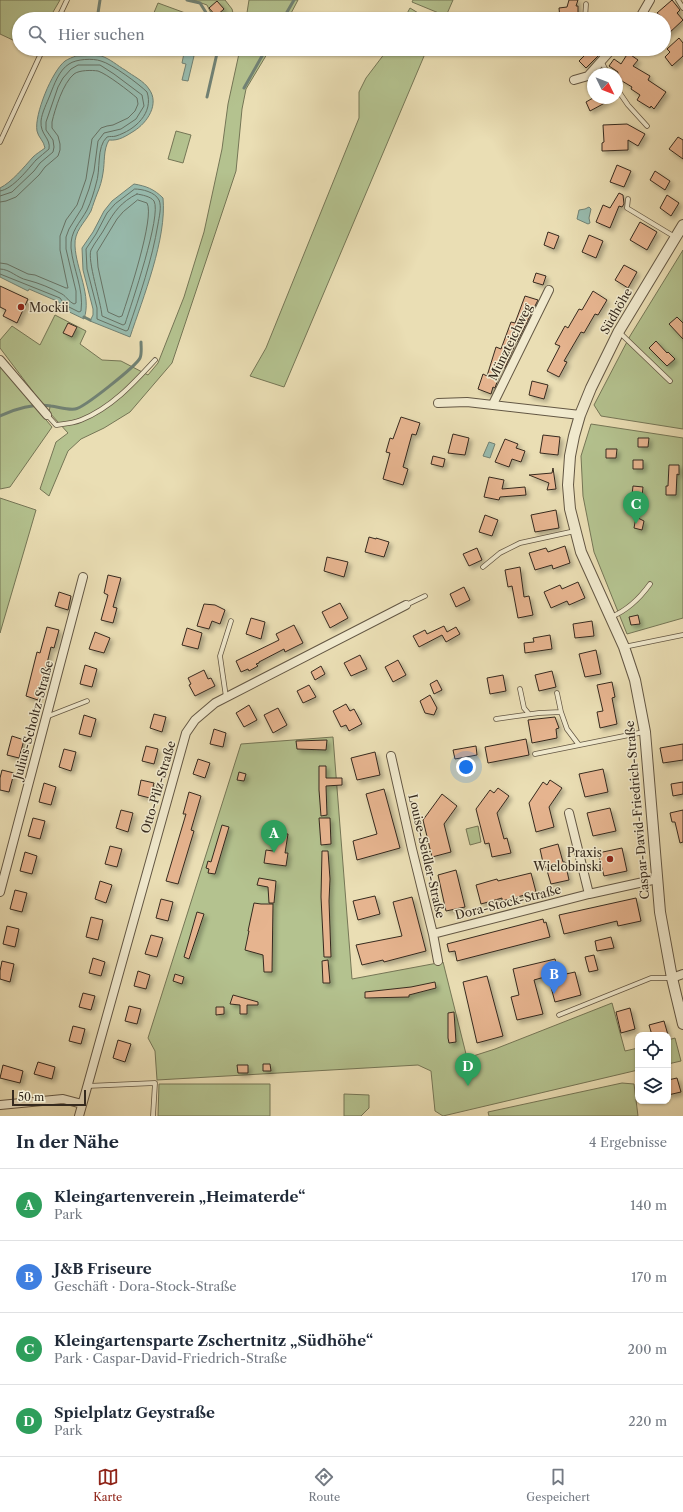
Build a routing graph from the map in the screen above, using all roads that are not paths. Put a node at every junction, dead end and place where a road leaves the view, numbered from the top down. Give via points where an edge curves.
1 (67, 0) edge
2 (650, 0) edge
3 (678, 0) edge
4 (586, 4) dead end
5 (683, 8) edge
6 (61, 12) edge
7 (585, 12) edge
8 (643, 12) edge
9 (40, 56) edge
10 (606, 56) edge
11 (601, 61) junction
12 (605, 68) edge
13 (574, 80) dead end
14 (623, 98) edge
15 (647, 126) dead end
16 (0, 142) edge
17 (628, 199) dead end
18 (683, 226) edge
19 (675, 237) junction
20 (549, 290) dead end
21 (619, 332) junction
22 (0, 360) edge
23 (155, 360) dead end
24 (670, 381) dead end
25 (438, 403) dead end
26 (493, 404) junction
27 (580, 414) junction
28 (47, 415) joint
29 (575, 530) junction
30 (483, 567) dead end
31 (83, 577) dead end
32 (650, 584) dead end
33 (425, 596) dead end
34 (406, 605) joint
35 (610, 617) junction
36 (231, 621) dead end
37 (683, 635) edge
38 (624, 647) junction
39 (520, 689) dead end
40 (557, 693) dead end
41 (226, 697) junction
42 (87, 701) dead end
43 (562, 712) junction
44 (529, 714) junction
45 (46, 717) junction
46 (496, 719) dead end
47 (645, 732) junction
48 (579, 745) junction
49 (535, 754) dead end
50 (391, 756) dead end
51 (569, 813) dead end
52 (657, 879) junction
53 (0, 892) edge
54 (589, 894) junction
55 (433, 934) junction
56 (438, 961) dead end
57 (683, 974) edge
58 (672, 978) junction
59 (558, 1015) dead end
60 (683, 1024) edge
61 (87, 1086) junction
62 (82, 1104) junction
63 (0, 1105) edge
64 (79, 1116) edge
65 (153, 1116) edge

1 - 6 lane
2 - 8 street
3 - 5 lane
4 - 7 lane
9 - 16 lane
10 - 11 street
11 - 12 lane
11 - 13 street via 588,76
14 - 15 lane
17 - 19 lane via 627,208
18 - 19 street, Südhöhe
19 - 21 street, Südhöhe
20 - 26 street, Münzteichweg
21 - 24 lane
21 - 27 street, Südhöhe
22 - 28 street
23 - 28 lane via 130,387 103,408 80,421 56,425
25 - 26 street
26 - 27 street
27 - 29 street, Caspar-David-Friedrich-Straße via 570,456 568,485
29 - 30 lane via 520,543 500,553
29 - 35 street, Caspar-David-Friedrich-Straße via 584,558
31 - 45 street, Julius-Scholtz-Straße
32 - 35 lane via 640,598
33 - 34 lane, Otto-Pilz-Straße
34 - 41 street, Otto-Pilz-Straße
35 - 38 street, Caspar-David-Friedrich-Straße
36 - 41 lane via 220,656
37 - 38 lane
38 - 47 street, Caspar-David-Friedrich-Straße via 635,680
39 - 44 lane via 524,708
40 - 43 lane
41 - 61 street, Otto-Pilz-Straße via 203,712 186,733
42 - 45 lane
43 - 44 lane
43 - 48 lane via 568,729
44 - 46 lane
45 - 53 street, Julius-Scholtz-Straße
47 - 48 lane
47 - 52 street, Caspar-David-Friedrich-Straße
48 - 49 lane
50 - 55 street, Louise-Seidler-Straße
51 - 54 street
52 - 54 street, Dora-Stock-Straße
52 - 58 street, Caspar-David-Friedrich-Straße
54 - 55 street, Dora-Stock-Straße
55 - 56 street, Louise-Seidler-Straße
57 - 58 street
58 - 59 lane via 651,978
58 - 60 street, Caspar-David-Friedrich-Straße
61 - 62 street, Otto-Pilz-Straße
61 - 65 lane via 155,1083
62 - 63 street via 63,1099
62 - 64 street, Otto-Pilz-Straße

